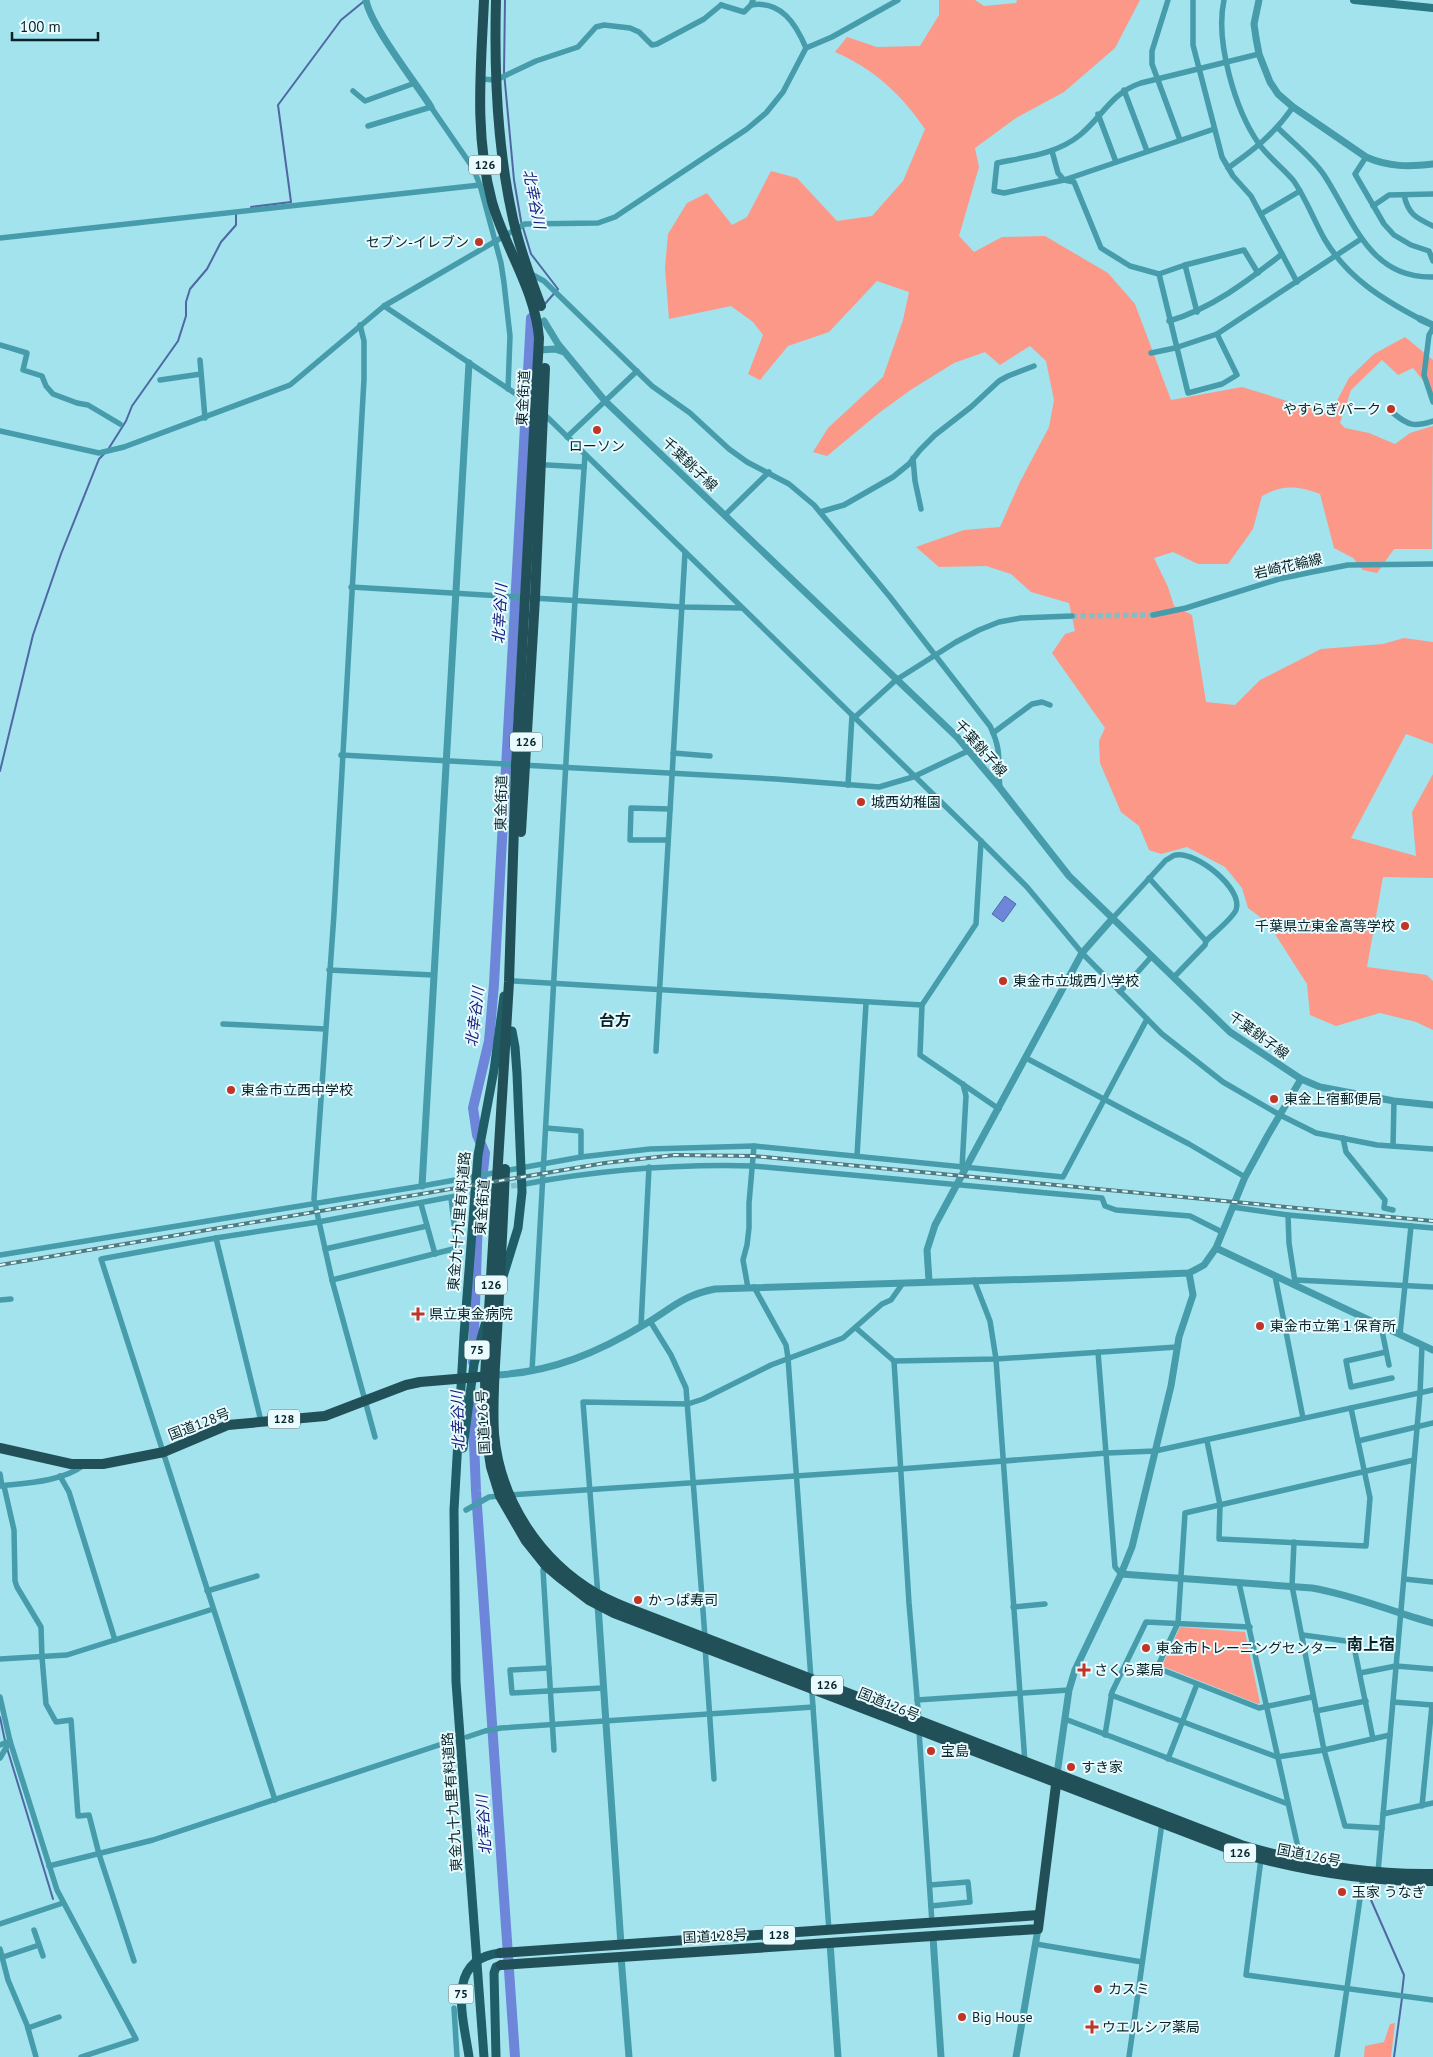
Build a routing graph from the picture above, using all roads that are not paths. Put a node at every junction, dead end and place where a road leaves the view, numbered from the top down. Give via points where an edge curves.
1 (366, 0) edge
2 (484, 0) edge
3 (496, 0) edge
4 (898, 0) edge
5 (1168, 0) edge
6 (1193, 0) edge
7 (1224, 0) edge
8 (1259, 0) edge
9 (1354, 0) edge
10 (720, 2) edge
11 (752, 3) edge
12 (1433, 8) edge
13 (806, 48) junction
14 (1259, 54) junction
15 (1227, 62) junction
16 (1199, 69) junction
17 (481, 79) junction
18 (496, 80) junction
19 (1156, 80) junction
20 (415, 83) junction
21 (1124, 90) junction
22 (353, 91) dead end
23 (431, 107) junction
24 (1294, 107) junction
25 (1098, 114) junction
26 (368, 126) dead end
27 (1278, 128) junction
28 (1214, 129) junction
29 (1180, 140) junction
30 (1260, 146) junction
31 (1052, 151) junction
32 (1147, 151) junction
33 (1366, 157) junction
34 (1116, 162) junction
35 (484, 164) junction
36 (1433, 164) edge
37 (472, 168) junction
38 (1228, 168) junction
39 (1064, 180) junction
40 (480, 184) junction
41 (1300, 191) junction
42 (1433, 194) edge
43 (1404, 195) junction
44 (1373, 206) junction
45 (1261, 214) junction
46 (1433, 226) edge
47 (516, 230) junction
48 (504, 235) junction
49 (0, 238) edge
50 (1361, 239) junction
51 (494, 242) junction
52 (1282, 254) junction
53 (1335, 256) junction
54 (1433, 261) edge
55 (1185, 265) junction
56 (529, 273) junction
57 (1258, 273) junction
58 (1159, 274) junction
59 (1433, 277) edge
60 (1296, 282) junction
61 (384, 306) junction
62 (1197, 312) junction
63 (1420, 319) joint
64 (544, 321) junction
65 (1169, 321) junction
66 (360, 326) junction
67 (1433, 326) edge
68 (1217, 334) junction
69 (0, 345) edge
70 (1175, 348) junction
71 (542, 350) junction
72 (564, 352) junction
73 (1151, 353) dead end
74 (200, 360) dead end
75 (469, 363) junction
76 (1034, 366) dead end
77 (636, 371) junction
78 (201, 374) junction
79 (160, 380) dead end
80 (508, 389) junction
81 (605, 401) junction
82 (1433, 402) edge
83 (540, 411) junction
84 (1394, 413) dead end
85 (205, 418) junction
86 (1433, 421) edge
87 (120, 424) dead end
88 (0, 431) edge
89 (567, 437) junction
90 (585, 455) junction
91 (913, 458) junction
92 (547, 466) dead end
93 (584, 467) junction
94 (770, 472) junction
95 (922, 509) dead end
96 (820, 512) junction
97 (725, 515) junction
98 (685, 553) junction
99 (1433, 564) edge
100 (351, 587) junction
101 (455, 593) junction
102 (531, 597) junction
103 (575, 600) junction
104 (682, 606) junction
105 (741, 608) junction
106 (1153, 615) tunnel mouth
107 (1072, 616) tunnel mouth
108 (934, 656) junction
109 (896, 680) junction
110 (1050, 705) dead end
111 (853, 716) junction
112 (993, 733) junction
113 (968, 750) junction
114 (673, 753) junction
115 (342, 756) junction
116 (710, 756) dead end
117 (445, 761) junction
118 (520, 765) junction
119 (566, 768) junction
120 (672, 774) junction
121 (913, 777) junction
122 (848, 786) junction
123 (1000, 788) junction
124 (670, 809) junction
125 (668, 840) junction
126 (981, 841) junction
127 (1149, 878) junction
128 (513, 902) junction
129 (1112, 919) junction
130 (1206, 941) junction
131 (1082, 953) junction
132 (1152, 956) junction
133 (329, 970) junction
134 (433, 976) junction
135 (1174, 977) junction
136 (514, 981) junction
137 (554, 983) junction
138 (660, 989) junction
139 (1120, 992) junction
140 (866, 1003) junction
141 (922, 1005) junction
142 (1147, 1019) junction
143 (222, 1024) dead end
144 (325, 1029) junction
145 (512, 1031) junction
146 (656, 1051) dead end
147 (1026, 1058) junction
148 (1301, 1080) junction
149 (963, 1084) junction
150 (1105, 1100) junction
151 (1394, 1101) junction
152 (1433, 1105) edge
153 (999, 1109) junction
154 (1280, 1115) junction
155 (546, 1128) junction
156 (1343, 1138) junction
157 (754, 1146) junction
158 (1393, 1146) junction
159 (1433, 1149) edge
160 (857, 1156) junction
161 (580, 1157) junction
162 (502, 1163) junction
163 (544, 1163) junction
164 (753, 1166) junction
165 (649, 1167) junction
166 (963, 1168) junction
167 (1245, 1177) junction
168 (541, 1181) junction
169 (525, 1184) tunnel mouth
170 (957, 1185) junction
171 (422, 1186) junction
172 (461, 1195) tunnel mouth
173 (451, 1198) junction
174 (315, 1202) junction
175 (421, 1204) junction
176 (1232, 1207) junction
177 (1393, 1210) dead end
178 (1288, 1215) junction
179 (318, 1222) junction
180 (427, 1226) junction
181 (1411, 1226) junction
182 (1433, 1228) edge
183 (1222, 1232) junction
184 (216, 1238) junction
185 (1216, 1248) junction
186 (325, 1249) junction
187 (0, 1254) edge
188 (434, 1254) junction
189 (1190, 1273) junction
190 (1275, 1276) junction
191 (332, 1280) junction
192 (974, 1280) junction
193 (929, 1282) junction
194 (1295, 1282) junction
195 (903, 1283) junction
196 (1404, 1285) junction
197 (751, 1287) junction
198 (1433, 1287) edge
199 (11, 1299) dead end
200 (0, 1300) edge
201 (650, 1321) junction
202 (641, 1326) junction
203 (1381, 1326) junction
204 (856, 1328) junction
205 (1400, 1334) junction
206 (1422, 1345) junction
207 (1177, 1347) junction
208 (1433, 1350) edge
209 (1098, 1352) junction
210 (1386, 1352) junction
211 (788, 1358) junction
212 (996, 1359) junction
213 (894, 1361) junction
214 (1389, 1365) dead end
215 (532, 1371) junction
216 (490, 1376) junction
217 (1392, 1378) dead end
218 (1433, 1390) edge
219 (1420, 1394) junction
220 (365, 1401) junction
221 (688, 1404) junction
222 (1350, 1408) junction
223 (1303, 1418) junction
224 (261, 1421) junction
225 (1433, 1423) edge
226 (1417, 1426) junction
227 (375, 1437) dead end
228 (1206, 1441) junction
229 (1358, 1441) junction
230 (0, 1448) edge
231 (1155, 1451) junction
232 (164, 1452) junction
233 (1107, 1453) junction
234 (1414, 1460) junction
235 (1003, 1462) junction
236 (84, 1465) junction
237 (900, 1469) junction
238 (1365, 1472) junction
239 (0, 1474) edge
240 (60, 1476) junction
241 (797, 1476) junction
242 (692, 1482) junction
243 (2, 1486) edge
244 (590, 1489) junction
245 (505, 1495) junction
246 (1220, 1505) junction
247 (466, 1510) dead end
248 (1294, 1542) junction
249 (454, 1545) junction
250 (546, 1566) junction
251 (1122, 1574) junction
252 (256, 1576) dead end
253 (1180, 1580) junction
254 (1404, 1580) junction
255 (1433, 1582) edge
256 (1239, 1583) junction
257 (1292, 1586) junction
258 (207, 1592) junction
259 (598, 1600) junction
260 (1045, 1604) dead end
261 (1013, 1607) junction
262 (213, 1609) junction
263 (1401, 1615) junction
264 (1178, 1623) junction
265 (1433, 1623) edge
266 (1250, 1627) junction
267 (1303, 1636) junction
268 (115, 1640) junction
269 (705, 1642) junction
270 (42, 1657) junction
271 (0, 1659) edge
272 (1396, 1666) junction
273 (549, 1668) junction
274 (1433, 1669) edge
275 (1360, 1673) junction
276 (811, 1683) junction
277 (1197, 1684) junction
278 (604, 1688) junction
279 (1069, 1690) junction
280 (551, 1691) junction
281 (1020, 1693) junction
282 (1112, 1695) junction
283 (0, 1697) edge
284 (1312, 1697) junction
285 (917, 1700) junction
286 (1366, 1701) junction
287 (1393, 1702) junction
288 (1432, 1705) edge
289 (1266, 1706) junction
290 (813, 1708) junction
291 (1316, 1711) junction
292 (710, 1715) junction
293 (1065, 1719) junction
294 (606, 1722) junction
295 (1183, 1722) junction
296 (552, 1725) junction
297 (919, 1726) junction
298 (1105, 1735) junction
299 (1390, 1735) junction
300 (467, 1737) dead end
301 (1373, 1739) junction
302 (10, 1741) junction
303 (452, 1741) dead end
304 (0, 1745) edge
305 (554, 1750) dead end
306 (1324, 1750) junction
307 (1277, 1756) junction
308 (0, 1758) edge
309 (1168, 1759) junction
310 (1025, 1763) junction
311 (714, 1779) dead end
312 (1057, 1779) junction
313 (275, 1800) junction
314 (1433, 1803) edge
315 (1288, 1804) junction
316 (1422, 1806) junction
317 (1383, 1814) junction
318 (1162, 1822) junction
319 (1382, 1828) junction
320 (99, 1854) junction
321 (1261, 1859) junction
322 (1301, 1861) junction
323 (49, 1866) junction
324 (1378, 1872) junction
325 (1433, 1874) edge
326 (1363, 1878) junction
327 (1433, 1881) edge
328 (930, 1885) junction
329 (63, 1904) junction
330 (931, 1906) junction
331 (1040, 1915) junction
332 (932, 1923) junction
333 (0, 1924) edge
334 (1038, 1929) junction
335 (34, 1930) dead end
336 (829, 1931) junction
337 (933, 1937) junction
338 (726, 1938) junction
339 (830, 1943) junction
340 (1036, 1944) junction
341 (39, 1945) junction
342 (621, 1945) junction
343 (0, 1949) edge
344 (726, 1950) junction
345 (500, 1953) joint
346 (3, 1956) junction
347 (43, 1956) dead end
348 (622, 1956) junction
349 (519, 1958) junction
350 (134, 1961) dead end
351 (1142, 1962) junction
352 (501, 1965) joint
353 (1346, 1990) junction
354 (1433, 2000) edge
355 (454, 2008) dead end
356 (59, 2017) dead end
357 (28, 2028) junction
358 (36, 2057) edge
359 (81, 2057) edge
360 (457, 2057) edge
361 (469, 2057) edge
362 (484, 2057) edge
363 (496, 2057) edge
364 (629, 2057) edge
365 (838, 2057) edge
366 (941, 2057) edge
367 (1016, 2057) edge
368 (1129, 2057) edge
369 (1337, 2057) edge

1 - 20 street via 382,33
2 - 17 highway, 東金街道 / 126
3 - 18 highway, 東金街道 / 126
4 - 13 street
5 - 19 street via 1152,51
6 - 16 street via 1193,45
7 - 15 street via 1222,40
8 - 14 street via 1254,24
9 - 12 main road
10 - 11 street via 744,12
10 - 18 street via 704,19 657,44 652,45 630,28 596,27 578,47
11 - 13 street via 766,2 786,13
13 - 47 street via 783,92 766,113 615,217 598,223 526,224
14 - 15 street
14 - 24 street via 1270,82 1278,94
15 - 16 street
15 - 30 street via 1243,118
16 - 19 street
16 - 28 street
17 - 18 street
17 - 35 highway, 東金街道 / 126
18 - 47 highway, 東金街道 / 126 via 506,186
19 - 21 street
19 - 29 street
20 - 22 street via 365,101
20 - 23 street
21 - 25 street
21 - 32 street
23 - 26 street
23 - 37 street
24 - 27 street
24 - 33 street
25 - 31 street via 1082,134
25 - 34 street
27 - 30 street
27 - 50 street via 1323,173
28 - 29 street
28 - 38 street
29 - 32 street
30 - 38 street
30 - 41 street
31 - 39 street via 1058,173
31 - 39 street via 997,163 994,191 1004,193
32 - 34 street
33 - 36 street via 1390,166
33 - 44 street via 1355,174
34 - 39 street
35 - 37 street
35 - 48 highway, 東金街道 / 126
37 - 40 street
38 - 45 street
39 - 58 street via 1074,182 1101,248 1130,266
40 - 49 street
40 - 51 street
41 - 45 street
41 - 53 street
42 - 43 street
43 - 44 street via 1389,195
43 - 46 street via 1412,215
44 - 54 street via 1394,235 1429,251
45 - 52 street
47 - 48 street
47 - 56 highway, 東金街道 / 126
48 - 51 street
48 - 71 highway, 東金街道 / 126 via 535,312
50 - 53 street
50 - 59 street via 1384,263 1406,273
51 - 61 street
51 - 80 street via 509,329
52 - 57 street
52 - 60 street
53 - 60 street
53 - 63 street via 1366,288
55 - 57 street via 1244,250
55 - 58 street
55 - 62 street
56 - 64 highway, 東金街道 / 126
56 - 77 street via 554,290
57 - 62 street
58 - 65 street
60 - 68 street
61 - 66 street
61 - 75 street
62 - 65 street
63 - 67 street
64 - 71 highway, 東金街道 / 126
64 - 72 street, 千葉銚子線
65 - 70 street
66 - 85 street via 290,385
66 - 100 street via 364,340 364,379
67 - 82 street via 1424,375
68 - 70 street
68 - 70 street via 1237,375 1207,389 1188,393
69 - 87 street via 27,353 24,370 42,376 53,394 88,404
70 - 73 street
71 - 72 street
71 - 83 highway, 東金街道 / 126
72 - 81 street, 千葉銚子線
74 - 78 street
75 - 80 street
75 - 101 street
76 - 91 street via 999,381
77 - 81 street
77 - 94 street via 708,427 729,449 747,462
78 - 79 street
78 - 85 street
80 - 83 street
81 - 89 street
81 - 97 street, 千葉銚子線
83 - 89 street
83 - 102 highway, 東金街道 / 126
84 - 86 street via 1406,424
85 - 88 street via 99,453
89 - 90 street
90 - 93 street
90 - 98 street
91 - 95 street
91 - 96 street via 893,477 862,496
92 - 93 street
93 - 103 street
94 - 96 street via 803,494
94 - 97 street
96 - 108 street via 890,596
97 - 109 street, 千葉銚子線
98 - 104 street
98 - 105 street
99 - 106 street, 岩崎花輪線 via 1348,566 1312,572
100 - 101 street
100 - 115 street
101 - 102 street
101 - 117 street
102 - 103 street
102 - 118 highway, 東金街道 / 126
103 - 104 street
103 - 119 street
104 - 105 street
104 - 114 street
105 - 111 street
107 - 108 street via 1000,622 968,635
108 - 109 street
108 - 112 street
109 - 111 street
109 - 113 street, 千葉銚子線
110 - 112 street via 1042,702 1032,704
111 - 121 street
111 - 122 street
112 - 123 street via 998,742
113 - 121 street
113 - 123 street, 千葉銚子線
114 - 116 street
114 - 120 street
115 - 117 street
115 - 133 street
117 - 118 street
117 - 134 street
118 - 119 street
118 - 128 highway, 東金街道 / 126
118 - 136 highway, 東金街道 / 126
119 - 120 street
119 - 137 street
120 - 122 street
120 - 124 street
121 - 122 street via 879,787
121 - 126 street
123 - 129 street, 千葉銚子線 via 1058,863
124 - 125 street
124 - 125 street via 631,808 630,840
125 - 138 street
126 - 131 street via 1027,888
126 - 141 street via 976,924
127 - 129 street
127 - 130 street
127 - 130 street via 1166,860 1176,855 1188,856 1208,866 1229,886 1237,900 1236,911
128 - 162 highway, 東金街道 / 126
128 - 249 main road, 東金九十九里有料道路 / 75 via 508,916 503,1000 476,1172 463,1345
129 - 131 street
129 - 132 street, 千葉銚子線
130 - 135 street
131 - 139 street
131 - 147 street
132 - 135 street, 千葉銚子線
132 - 139 street
133 - 134 street
133 - 144 street
134 - 171 street
135 - 148 street, 千葉銚子線 via 1230,1032
136 - 137 street
136 - 145 highway, 東金街道 / 126
137 - 138 street
137 - 155 street
138 - 140 street
138 - 146 street
139 - 142 street
140 - 141 street
140 - 160 street
141 - 149 street via 920,1055
142 - 150 street
142 - 154 street via 1223,1082
143 - 144 street
144 - 174 street
145 - 162 highway, 東金街道 / 126
145 - 249 main road, 東金九十九里有料道路 / 75 via 521,1206 513,1247 474,1364 461,1458
147 - 150 street
147 - 153 street
148 - 151 street, 千葉銚子線 via 1341,1092
148 - 154 street
149 - 153 street
149 - 166 street via 966,1096
150 - 166 street via 1063,1178
150 - 167 street
151 - 152 street, 千葉銚子線
151 - 158 street
153 - 166 street
154 - 156 street via 1316,1132
154 - 167 street
155 - 161 street via 581,1131
155 - 163 street
156 - 158 street
156 - 177 street via 1346,1152 1384,1200 1384,1208
157 - 160 street
157 - 161 street via 650,1148
157 - 164 street
158 - 159 street
160 - 166 street
161 - 163 street
162 - 216 highway, 東金街道 / 126
163 - 168 street
163 - 171 street
164 - 165 street
164 - 170 street
164 - 197 street via 743,1260
165 - 168 street
165 - 202 street
166 - 170 street
167 - 176 street
168 - 169 street
168 - 215 street
170 - 183 street via 1102,1198 1105,1206 1116,1210 1190,1216
170 - 193 street via 930,1237
171 - 174 street
172 - 173 street
173 - 175 street
173 - 188 street via 457,1248
174 - 179 street
174 - 187 street
175 - 179 street
175 - 180 street
176 - 178 street
176 - 183 street
178 - 181 street
178 - 194 street
179 - 184 street
179 - 186 street
180 - 186 street
180 - 188 street
181 - 182 street
181 - 196 street
183 - 185 street
184 - 224 street
184 - 232 street via 101,1258
185 - 189 street via 1204,1265
185 - 190 street
186 - 191 street
188 - 191 street
189 - 192 street
189 - 207 street via 1192,1295
190 - 194 street
190 - 223 street
191 - 220 street
192 - 193 street
192 - 212 street via 990,1321
193 - 195 street
194 - 196 street
194 - 203 street
195 - 197 street
195 - 204 street via 891,1300
196 - 198 street
196 - 205 street
197 - 201 street via 696,1292
197 - 211 street via 786,1345
199 - 200 street
201 - 202 street
201 - 221 street via 678,1368
202 - 215 street via 572,1360
203 - 205 street
203 - 210 street
204 - 211 street via 843,1338
204 - 213 street
205 - 206 street
206 - 208 street
206 - 219 street
207 - 209 street
207 - 231 street
209 - 212 street
209 - 233 street
210 - 214 street
210 - 217 street via 1346,1361 1351,1387
211 - 221 street
211 - 241 street
212 - 213 street
212 - 235 street
213 - 237 street
215 - 216 street
216 - 220 highway, 国道128号 / 128 via 420,1382
216 - 245 highway, 国道126号 / 126 via 494,1435
218 - 219 street
219 - 222 street
219 - 226 street
220 - 224 highway, 国道128号 / 128 via 325,1416
220 - 227 street
221 - 242 street
221 - 244 street via 583,1402
222 - 223 street
222 - 229 street
223 - 228 street
224 - 232 highway, 国道128号 / 128 via 228,1425
225 - 226 street
226 - 229 street
226 - 234 street
228 - 231 street
228 - 246 street
229 - 238 street
230 - 236 highway, 国道128号 / 128
231 - 233 street
231 - 251 street
232 - 236 highway, 国道128号 / 128
232 - 258 street
233 - 235 street
233 - 251 street via 1115,1567
234 - 238 street
234 - 254 street
235 - 237 street
235 - 261 street
236 - 240 street
237 - 241 street
237 - 285 street
238 - 246 street
238 - 248 street via 1370,1498 1366,1546
239 - 243 street
240 - 243 street
240 - 268 street
241 - 242 street
241 - 276 street
242 - 244 street
242 - 269 street
243 - 270 street via 14,1530 14,1581 41,1627
244 - 245 street
244 - 259 street
245 - 247 street via 489,1497
245 - 250 highway, 国道126号 / 126 via 517,1527
245 - 259 highway, 国道126号 / 126 via 538,1544
246 - 248 street via 1219,1538
246 - 253 street via 1185,1513
248 - 257 street
249 - 362 main road, 東金九十九里有料道路 / 75 via 456,1682
250 - 259 highway, 国道126号 / 126 via 573,1588
250 - 273 street via 543,1570
251 - 253 street
251 - 279 street via 1075,1670
252 - 258 street
253 - 256 street
253 - 264 street
254 - 255 street
254 - 263 street
256 - 257 street
256 - 266 street
257 - 263 street via 1336,1592
257 - 267 street
258 - 262 street
259 - 269 highway, 国道126号 / 126 via 638,1612
259 - 278 street
260 - 261 street
261 - 281 street
262 - 268 street
262 - 313 street
263 - 265 street
263 - 272 street
264 - 266 street
264 - 277 street via 1157,1668
264 - 282 street via 1146,1622
266 - 289 street
267 - 275 street via 1353,1642
267 - 284 street
268 - 270 street via 67,1655
269 - 276 highway, 国道126号 / 126
269 - 292 street
270 - 271 street
270 - 320 street via 46,1704 56,1722 71,1720 78,1816 89,1816
272 - 274 street
272 - 275 street
272 - 287 street
273 - 280 street
273 - 280 street via 510,1670 512,1694
275 - 286 street
276 - 290 street
276 - 297 highway, 国道126号 / 126
277 - 289 street via 1259,1708
277 - 295 street
278 - 280 street
278 - 294 street
279 - 281 street
279 - 293 street
280 - 296 street
281 - 285 street
281 - 310 street
282 - 295 street
282 - 298 street
283 - 302 street
284 - 289 street
284 - 291 street
285 - 297 street
286 - 291 street
286 - 301 street
287 - 288 street
287 - 299 street
288 - 316 street
289 - 307 street
290 - 292 street
290 - 336 street
291 - 306 street
292 - 294 street
292 - 311 street
293 - 298 street
293 - 312 street
294 - 296 street
294 - 342 street
295 - 307 street
295 - 309 street
296 - 300 street via 501,1728
296 - 305 street
297 - 310 highway, 国道126号 / 126
297 - 312 highway, 国道126号 / 126
297 - 328 street
298 - 309 street
299 - 301 street
299 - 317 street
301 - 306 street
302 - 304 street
302 - 308 street
302 - 323 street
303 - 313 street
306 - 307 street
306 - 319 street via 1345,1826
307 - 315 street
309 - 315 street
310 - 312 highway, 国道126号 / 126
312 - 318 highway, 国道126号 / 126
312 - 322 highway, 国道126号 / 126 via 1234,1842
312 - 331 highway
313 - 320 street
314 - 316 street
315 - 322 street
316 - 317 street
317 - 319 street
318 - 321 highway, 国道126号 / 126
318 - 351 street
319 - 324 street
320 - 323 street
320 - 350 street
321 - 326 highway, 国道126号 / 126
321 - 353 street via 1246,1975
322 - 324 highway, 国道126号 / 126
323 - 329 street
324 - 325 highway, 国道126号 / 126
326 - 327 highway, 国道126号 / 126
326 - 353 street
328 - 330 street
328 - 330 street via 968,1882 970,1902
329 - 333 street
329 - 359 street via 136,2039
330 - 332 street
331 - 332 highway, 国道128号 / 128
331 - 334 highway
332 - 336 highway, 国道128号 / 128
332 - 337 highway
334 - 337 highway, 国道128号 / 128
334 - 340 street
335 - 341 street
336 - 338 highway, 国道128号 / 128
336 - 339 highway
337 - 339 highway, 国道128号 / 128
337 - 366 street
338 - 342 highway, 国道128号 / 128
338 - 344 highway
339 - 344 highway, 国道128号 / 128
339 - 365 street
340 - 351 street
340 - 367 street
341 - 346 street
341 - 347 street
342 - 348 highway
342 - 349 highway, 国道128号 / 128
343 - 346 street
344 - 348 highway, 国道128号 / 128
345 - 349 highway, 国道128号 / 128
345 - 361 main road, 75 via 477,1961 461,1986
346 - 357 street via 8,1980
348 - 349 highway, 国道128号 / 128
348 - 364 street
349 - 352 highway, 国道128号 / 128
351 - 368 street
352 - 363 main road via 494,1973
353 - 354 street
353 - 369 street
355 - 360 street
356 - 357 street
357 - 358 street

